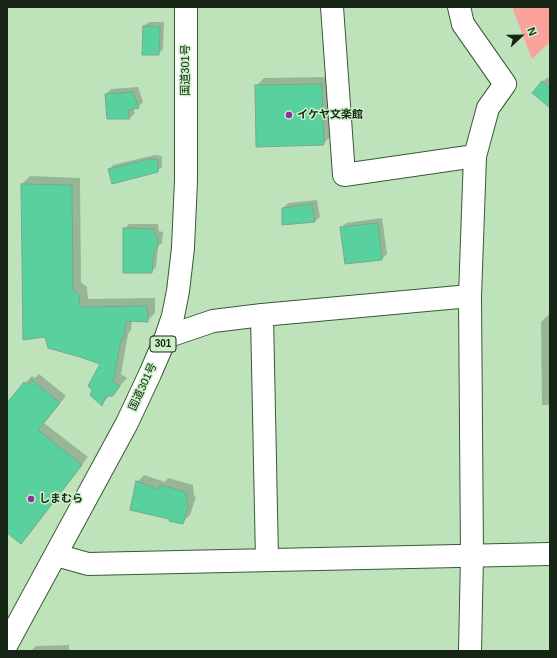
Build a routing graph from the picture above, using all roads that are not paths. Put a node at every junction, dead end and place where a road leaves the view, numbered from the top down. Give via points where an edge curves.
1 (186, 7) edge
2 (332, 7) edge
3 (459, 7) edge
4 (475, 156) junction
5 (470, 296) junction
6 (262, 315) junction
7 (166, 337) junction
8 (550, 554) edge
9 (56, 555) junction
10 (472, 556) junction
11 (268, 560) junction
12 (7, 644) edge
13 (470, 651) edge

1 - 7 main road, 国道301号 / 301 via 186,180 183,248 178,291
2 - 4 main road via 344,175
3 - 4 main road via 463,24 505,84 488,108
4 - 5 main road
5 - 6 main road
5 - 10 main road
6 - 7 main road via 213,321
6 - 11 main road
7 - 9 main road, 国道301号 / 301 via 127,423
8 - 10 main road
9 - 11 main road via 88,564
9 - 12 main road, 国道301号 / 301
10 - 11 main road
10 - 13 main road

